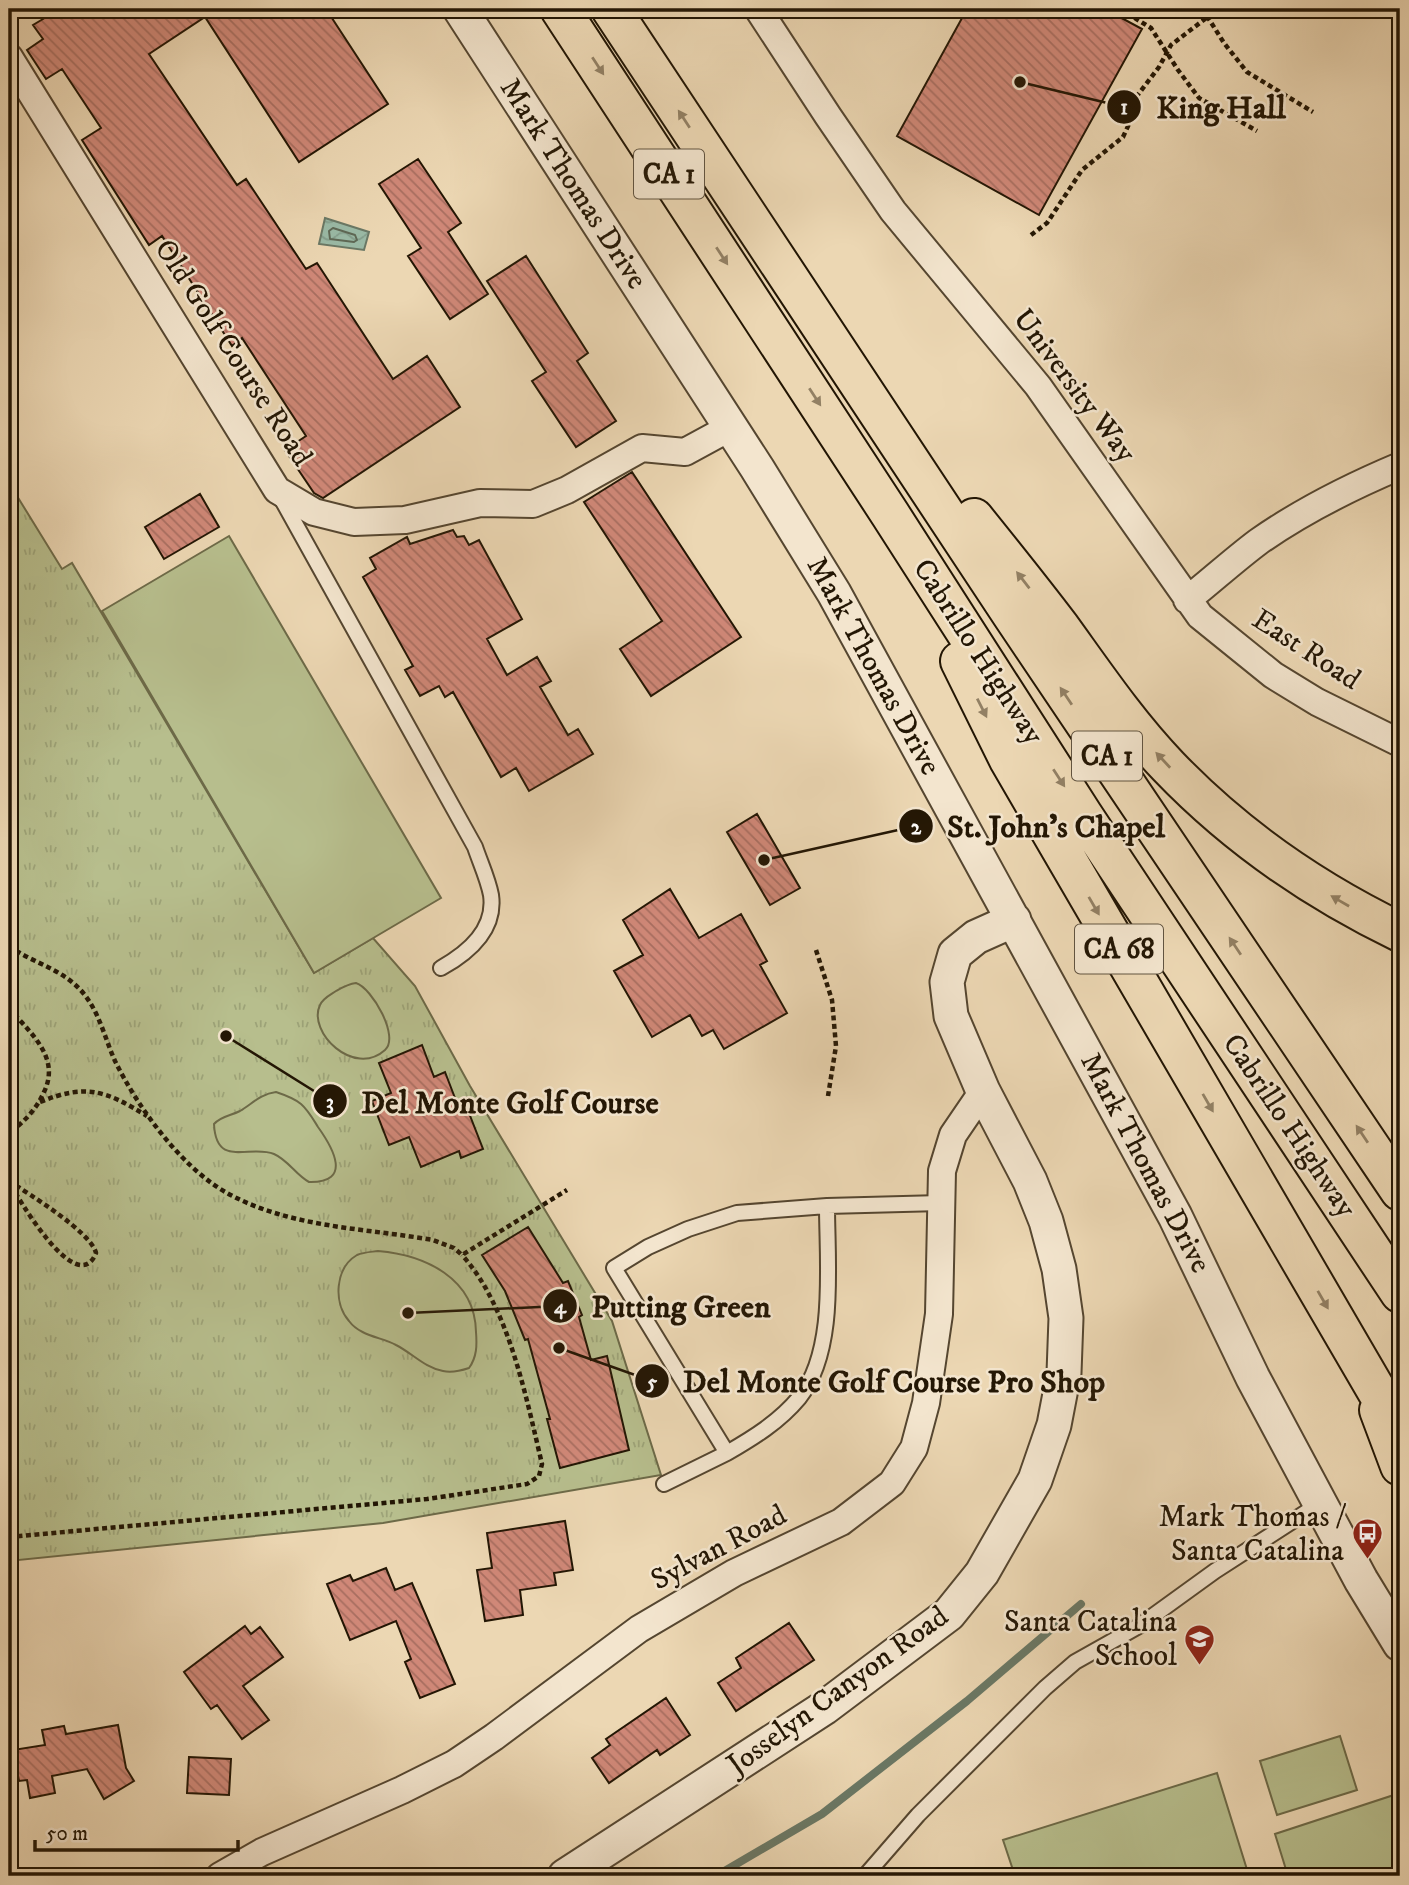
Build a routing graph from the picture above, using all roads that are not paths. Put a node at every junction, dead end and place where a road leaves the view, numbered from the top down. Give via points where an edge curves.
1 (460, 9) edge
2 (560, 9) edge
3 (611, 9) edge
4 (758, 9) edge
5 (9, 57) edge
6 (816, 320) junction
7 (731, 427) junction
8 (1400, 467) edge
9 (277, 490) junction
10 (890, 514) junction
11 (1187, 600) junction
12 (1400, 743) edge
13 (1014, 920) junction
14 (1400, 932) edge
15 (441, 968) dead end
16 (983, 1091) junction
17 (1400, 1191) edge
18 (942, 1203) junction
19 (827, 1206) junction
20 (1400, 1293) edge
21 (1367, 1375) junction
22 (1400, 1431) edge
23 (727, 1453) junction
24 (1400, 1466) edge
25 (664, 1485) dead end
26 (1319, 1504) junction
27 (1400, 1644) edge
28 (220, 1876) edge
29 (565, 1876) edge
30 (865, 1876) edge

1 - 7 street, Mark Thomas Drive
2 -> 10 highway, Cabrillo Highway / CA 1
6 -> 3 highway, Cabrillo Highway / CA 1
4 - 11 street, University Way via 893,211 1038,386
5 - 9 street, Old Golf Course Road
14 -> 6 highway via 1288,868 1242,835 1167,765
17 -> 6 highway, Cabrillo Highway / CA 1
7 - 9 street, Old Golf Course Road via 684,452 642,448 567,490 533,503 480,503 405,520 354,522 314,512
7 - 13 street, Mark Thomas Drive via 834,593
8 - 11 street via 1302,513
9 - 15 lane via 475,847 491,896 488,923 475,944
10 -> 20 highway, Cabrillo Highway / CA 1
10 -> 21 highway, CA 68 via 1009,760
11 - 12 street, East Road via 1200,616 1273,675
13 - 16 street, Josselyn Canyon Road via 976,937 955,954 947,982 951,1016
13 - 26 street, Mark Thomas Drive via 1175,1216
16 - 18 street, Sylvan Road via 953,1135 942,1171
16 - 29 street, Josselyn Canyon Road via 1046,1221 1066,1318 1064,1373 1054,1425 1035,1480 982,1573 949,1614 824,1709
18 - 19 lane
18 - 28 street, Sylvan Road via 939,1314 926,1403 914,1448 892,1483 841,1522 734,1573 639,1629 454,1765 262,1852
19 - 23 lane via 825,1320 814,1373 782,1417
19 - 23 lane via 737,1213 688,1229 614,1268
21 - 22 highway
21 - 24 highway, CA 68
23 - 25 lane
26 - 27 street, Mark Thomas Drive
26 - 30 lane via 1139,1626 1075,1662 918,1815

